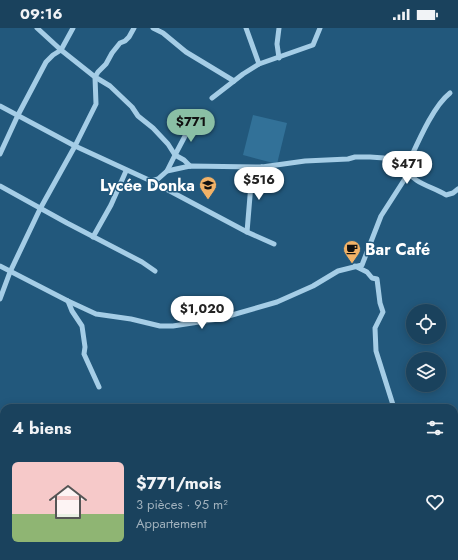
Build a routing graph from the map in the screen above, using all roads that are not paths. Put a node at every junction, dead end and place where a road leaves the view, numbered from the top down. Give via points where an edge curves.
1 (37, 28) edge
2 (73, 28) edge
3 (134, 28) edge
4 (153, 28) edge
5 (246, 28) edge
6 (279, 28) edge
7 (320, 28) edge
8 (60, 50) junction
9 (279, 58) junction
10 (259, 64) junction
11 (95, 77) junction
12 (234, 81) junction
13 (450, 93) dead end
14 (212, 98) dead end
15 (0, 106) edge
16 (18, 115) junction
17 (194, 119) dead end
18 (74, 146) junction
19 (0, 154) edge
20 (175, 154) junction
21 (190, 166) junction
22 (262, 167) junction
23 (406, 168) junction
24 (126, 171) junction
25 (166, 171) junction
26 (408, 174) junction
27 (151, 181) junction
28 (0, 186) edge
29 (458, 188) edge
30 (40, 209) junction
31 (247, 232) junction
32 (93, 237) junction
33 (274, 244) dead end
34 (0, 266) edge
35 (355, 266) junction
36 (155, 271) dead end
37 (10, 272) junction
38 (0, 297) edge
39 (68, 301) junction
40 (99, 386) dead end
41 (393, 404) edge

1 - 8 street
2 - 8 street
3 - 11 street
4 - 12 street via 186,52
5 - 10 street
6 - 9 street
7 - 9 street via 312,45
8 - 11 street
8 - 16 street via 46,62
9 - 10 street
10 - 12 street
11 - 18 street via 96,104
11 - 20 street via 110,86 132,107
12 - 14 street
13 - 23 street via 431,116
15 - 16 street
16 - 18 street
16 - 19 street
17 - 20 street
18 - 24 street
18 - 30 street
20 - 21 street
20 - 25 street
21 - 22 street
21 - 25 street
22 - 23 street via 370,156 384,158
22 - 31 street via 251,184
23 - 26 street
24 - 27 street
24 - 32 street
25 - 27 street via 158,179
26 - 29 street via 414,180 446,195 453,194
26 - 35 street via 381,216 362,264
27 - 31 street
28 - 30 street
30 - 32 street
30 - 37 street
31 - 33 street
32 - 36 street
34 - 37 street
35 - 39 street via 338,271 313,286 277,302 188,325 160,326 96,314
35 - 41 street via 377,279 383,312 375,328 376,351
37 - 38 street
37 - 39 street
39 - 40 street via 82,326 84,354

